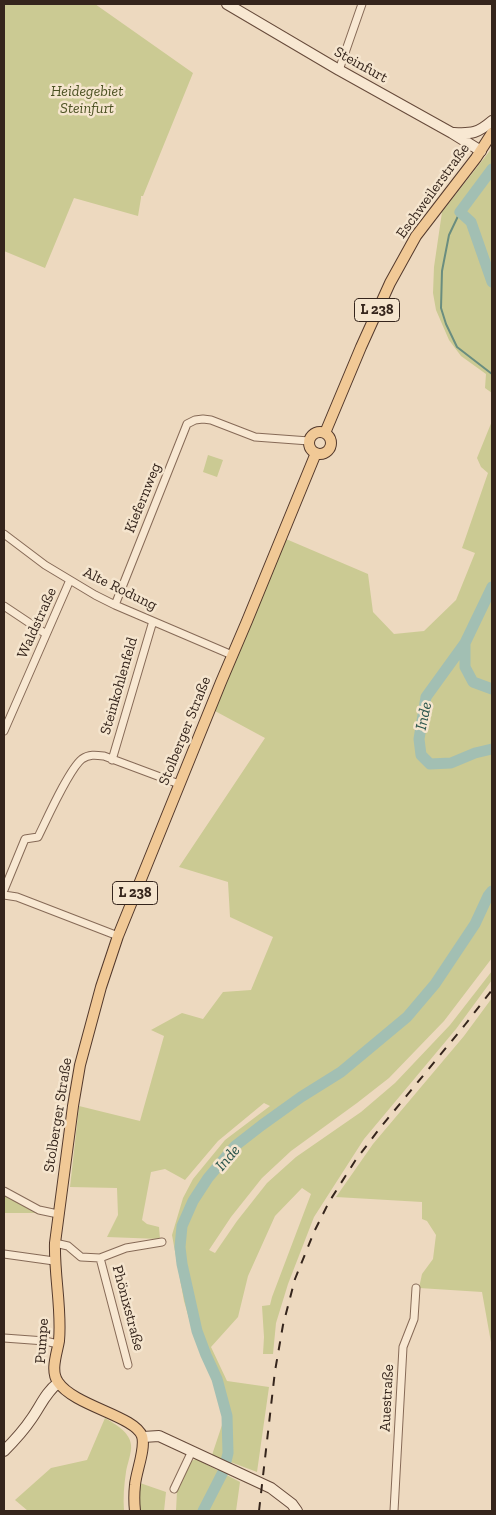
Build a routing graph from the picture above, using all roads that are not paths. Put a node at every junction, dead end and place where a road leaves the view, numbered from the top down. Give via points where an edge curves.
1 (227, 4) edge
2 (362, 4) edge
3 (339, 70) junction
4 (492, 121) edge
5 (452, 133) junction
6 (492, 133) edge
7 (481, 151) junction
8 (325, 433) junction
9 (309, 441) junction
10 (316, 453) junction
11 (4, 534) edge
12 (70, 580) junction
13 (115, 605) junction
14 (4, 606) edge
15 (153, 621) junction
16 (46, 634) junction
17 (232, 655) junction
18 (4, 731) edge
19 (112, 760) junction
20 (179, 784) junction
21 (4, 890) edge
22 (4, 895) edge
23 (118, 936) junction
24 (4, 1191) edge
25 (58, 1214) junction
26 (162, 1242) dead end
27 (55, 1243) junction
28 (4, 1254) edge
29 (100, 1258) junction
30 (54, 1261) junction
31 (416, 1288) dead end
32 (4, 1338) edge
33 (58, 1344) junction
34 (128, 1365) dead end
35 (58, 1383) junction
36 (143, 1437) junction
37 (4, 1451) edge
38 (192, 1451) junction
39 (174, 1489) dead end
40 (135, 1511) edge
41 (297, 1511) edge
42 (394, 1511) edge

1 - 3 street, Steinfurt
2 - 3 street
3 - 5 street, Steinfurt
4 - 5 street via 477,132
5 - 7 street, Steinfurt
6 - 7 main road, Eschweilerstraße / L 238
7 - 8 main road, Eschweilerstraße / L 238 via 416,236 390,283
8 - 9 main road via 315,433
8 - 10 main road, L 238 via 331,446 327,452
9 - 10 main road
9 - 13 street, Kiefernweg via 255,437 210,420 195,420 188,424
10 - 17 main road, Stolberger Straße / L 238
11 - 12 street, Alte Rodung
12 - 13 street, Alte Rodung
12 - 16 street, Waldstraße
13 - 15 street, Alte Rodung
14 - 16 street
15 - 17 street, Alte Rodung
15 - 19 street, Steinkohlenfeld
16 - 18 street, Waldstraße
17 - 20 main road, Stolberger Straße / L 238
19 - 20 street
19 - 21 street via 93,755 82,759 73,769 38,837 25,839
20 - 23 main road, Stolberger Straße / L 238
22 - 23 street
23 - 25 main road, Stolberger Straße / L 238 via 81,1058
24 - 25 street via 39,1210
25 - 27 main road, Pumpe / L 238
26 - 29 street, Phönixstraße via 126,1248
27 - 29 street, Phönixstraße via 68,1246 81,1257
27 - 30 main road, Pumpe / L 238
28 - 30 street
29 - 34 street, Phönixstraße
30 - 33 main road, Pumpe / L 238
31 - 42 street, Auestraße via 414,1319 403,1347
32 - 33 street
33 - 35 main road, Pumpe / L 238 via 54,1371
35 - 36 main road via 89,1405 134,1426
35 - 37 street, Pumpe
36 - 38 street via 159,1436
36 - 40 main road via 135,1484
38 - 39 street
38 - 41 street via 271,1488

